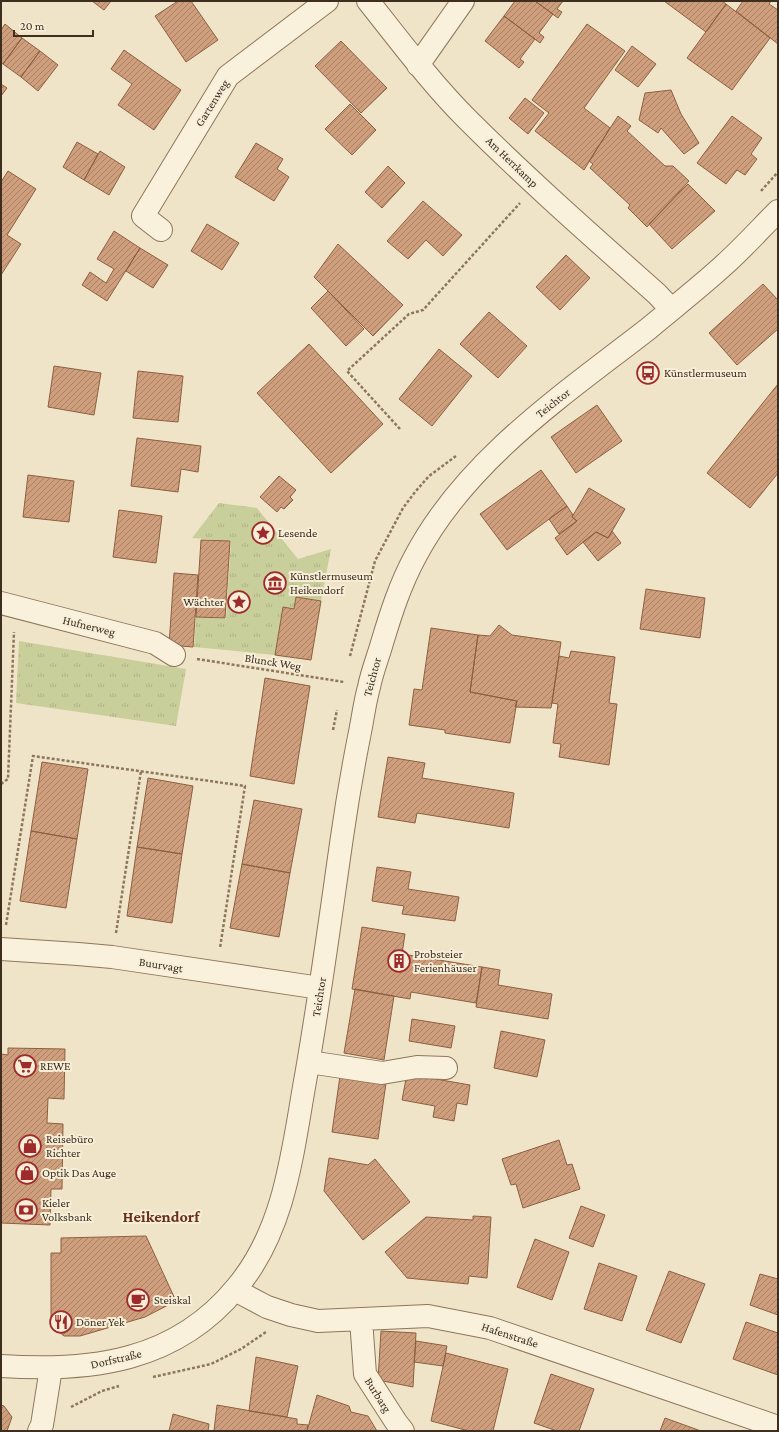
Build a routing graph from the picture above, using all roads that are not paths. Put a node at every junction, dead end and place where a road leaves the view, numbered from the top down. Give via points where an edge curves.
1 (327, 1) edge
2 (368, 1) edge
3 (463, 1) edge
4 (418, 65) junction
5 (778, 211) edge
6 (162, 230) dead end
7 (671, 309) junction
8 (8, 605) edge
9 (174, 655) road end
10 (2, 949) edge
11 (320, 988) junction
12 (309, 1062) junction
13 (446, 1068) dead end
14 (235, 1290) junction
15 (361, 1319) junction
16 (1, 1366) edge
17 (51, 1368) junction
18 (778, 1427) edge
19 (397, 1428) edge
20 (39, 1431) edge

1 - 6 street, Gartenweg via 228,76 143,216
2 - 4 street, Am Herrkamp
3 - 4 street
4 - 7 street, Am Herrkamp via 466,118
5 - 7 street, Teichtor via 725,264
7 - 11 street, Teichtor via 534,418 488,461 448,506 429,532 404,579 369,686 350,782
8 - 9 street, Hufnerweg via 154,643
10 - 11 street, Buurvagt via 112,957
11 - 12 street, Teichtor
12 - 13 street via 382,1073 417,1067
12 - 14 street, Teichtor via 288,1176 276,1219 255,1263
14 - 15 street, Hafenstraße via 267,1307 304,1318 318,1321
14 - 17 street, Dorfstraße via 213,1312 166,1344 126,1359
15 - 18 street, Hafenstraße via 428,1316 490,1328
15 - 19 street, Burbarg via 365,1374
16 - 17 street, Dorfstraße
17 - 20 street

